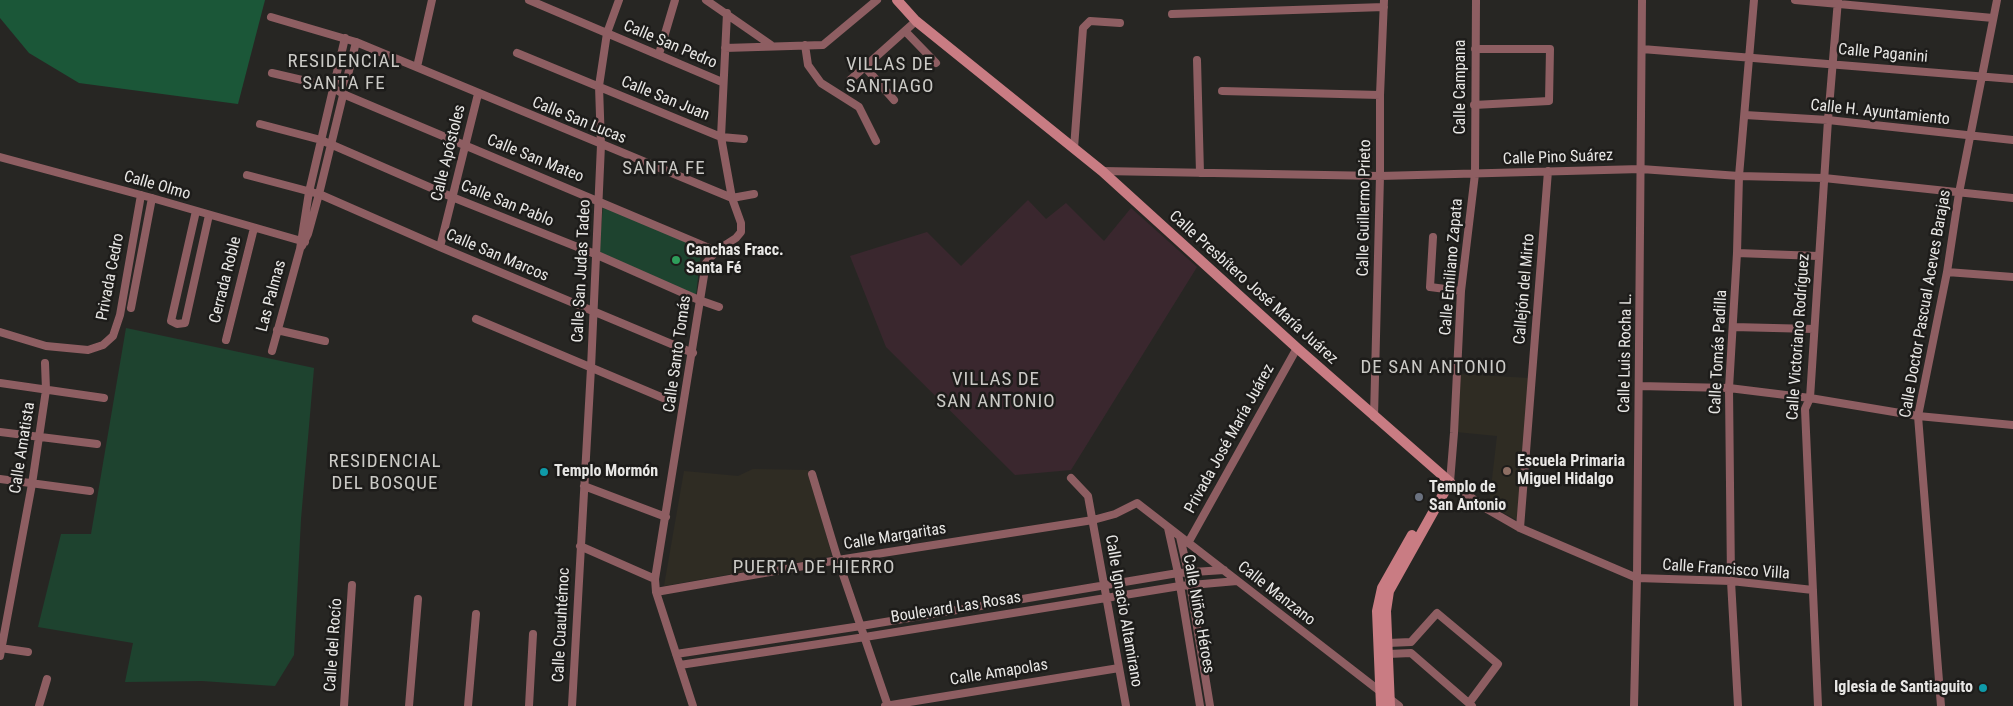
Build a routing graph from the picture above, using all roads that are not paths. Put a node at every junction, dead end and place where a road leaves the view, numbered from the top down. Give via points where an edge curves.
1 (432, 0) edge
2 (528, 0) edge
3 (619, 0) edge
4 (674, 0) edge
5 (706, 0) edge
6 (877, 0) edge
7 (897, 0) edge
8 (1476, 0) edge
9 (1642, 0) edge
10 (1754, 0) edge
11 (1796, 0) edge
12 (1997, 0) edge
13 (1838, 2) edge
14 (1384, 3) edge
15 (727, 13) junction
16 (1172, 14) dead end
17 (271, 17) dead end
18 (1993, 18) junction
19 (916, 21) junction
20 (1120, 24) dead end
21 (905, 31) junction
22 (607, 33) junction
23 (345, 38) junction
24 (356, 42) junction
25 (805, 45) junction
26 (770, 46) junction
27 (724, 48) junction
28 (1475, 49) junction
29 (1642, 49) junction
30 (517, 53) dead end
31 (659, 54) junction
32 (1750, 59) junction
33 (1196, 60) dead end
34 (936, 63) dead end
35 (1833, 64) junction
36 (417, 67) junction
37 (865, 67) junction
38 (272, 73) dead end
39 (1982, 77) junction
40 (2013, 79) edge
41 (850, 80) dead end
42 (722, 82) junction
43 (599, 86) junction
44 (332, 87) junction
45 (1222, 91) dead end
46 (343, 94) junction
47 (478, 94) junction
48 (1380, 95) junction
49 (894, 100) dead end
50 (1474, 105) junction
51 (1745, 115) junction
52 (1828, 120) junction
53 (260, 124) dead end
54 (1970, 136) junction
55 (721, 137) junction
56 (744, 139) dead end
57 (321, 140) junction
58 (2013, 140) edge
59 (876, 141) dead end
60 (331, 145) junction
61 (465, 145) junction
62 (601, 145) junction
63 (1074, 148) junction
64 (0, 157) edge
65 (1641, 169) junction
66 (1102, 171) junction
67 (1548, 171) junction
68 (1200, 173) junction
69 (1474, 174) junction
70 (247, 175) dead end
71 (1380, 176) junction
72 (1740, 176) junction
73 (1824, 178) junction
74 (309, 192) junction
75 (1959, 193) junction
76 (319, 194) junction
77 (754, 194) dead end
78 (141, 195) junction
79 (452, 197) junction
80 (152, 198) junction
81 (732, 198) junction
82 (2013, 198) edge
83 (598, 200) junction
84 (196, 211) junction
85 (209, 215) junction
86 (254, 228) junction
87 (1433, 237) dead end
88 (302, 244) junction
89 (440, 248) junction
90 (716, 251) junction
91 (1738, 253) junction
92 (595, 254) junction
93 (1818, 256) junction
94 (183, 267) junction
95 (1947, 272) junction
96 (196, 273) junction
97 (2013, 277) edge
98 (1461, 291) junction
99 (699, 300) junction
100 (719, 307) dead end
101 (131, 308) dead end
102 (594, 312) junction
103 (476, 320) dead end
104 (1733, 327) junction
105 (1814, 329) junction
106 (277, 330) junction
107 (0, 332) edge
108 (226, 340) dead end
109 (325, 341) dead end
110 (1297, 348) junction
111 (272, 351) dead end
112 (692, 353) junction
113 (45, 363) dead end
114 (591, 368) junction
115 (0, 383) edge
116 (1639, 386) junction
117 (1728, 388) junction
118 (46, 390) junction
119 (104, 398) dead end
120 (1810, 398) junction
121 (668, 400) dead end
122 (1918, 416) junction
123 (1374, 417) junction
124 (2013, 425) edge
125 (0, 432) edge
126 (38, 437) junction
127 (97, 444) dead end
128 (812, 474) dead end
129 (1071, 478) dead end
130 (0, 479) edge
131 (1447, 480) junction
132 (32, 484) junction
133 (584, 486) junction
134 (90, 491) dead end
135 (1137, 503) joint
136 (666, 517) junction
137 (1094, 520) junction
138 (1168, 528) junction
139 (1520, 528) junction
140 (1180, 537) junction
141 (1188, 543) junction
142 (580, 546) junction
143 (838, 560) junction
144 (1224, 570) junction
145 (1188, 572) junction
146 (1178, 573) junction
147 (1637, 578) junction
148 (655, 579) junction
149 (1237, 581) junction
150 (1731, 581) junction
151 (352, 585) dead end
152 (1104, 585) junction
153 (1190, 585) junction
154 (1180, 586) junction
155 (1813, 590) junction
156 (656, 592) junction
157 (1106, 598) junction
158 (418, 599) dead end
159 (476, 614) dead end
160 (861, 626) junction
161 (532, 634) dead end
162 (865, 638) junction
163 (1411, 642) junction
164 (1388, 643) junction
165 (0, 651) edge
166 (28, 652) dead end
167 (1411, 653) junction
168 (676, 654) junction
169 (1388, 654) junction
170 (680, 665) junction
171 (1120, 668) junction
172 (47, 679) dead end
173 (1387, 699) edge
174 (1470, 704) edge
175 (40, 705) edge
176 (49, 706) edge
177 (344, 706) edge
178 (409, 706) edge
179 (468, 706) edge
180 (528, 706) edge
181 (572, 706) edge
182 (693, 706) edge
183 (883, 706) edge
184 (888, 706) edge
185 (1126, 706) edge
186 (1200, 706) edge
187 (1210, 706) edge
188 (1381, 706) edge
189 (1399, 706) edge
190 (1634, 706) edge
191 (1738, 706) edge
192 (1818, 706) edge
193 (1941, 706) edge

1 - 36 street
2 - 22 street, Calle San Pedro
3 - 22 street, Calle San Judas Tadeo
4 - 31 street
5 - 15 street
6 - 25 street via 823,45
7 - 19 street, Calle Presbítero José María Juárez
8 - 28 street, Calle Campana
9 - 29 street, Calle Luis Rocha L.
10 - 32 street, Calle Tomás Padilla
11 - 13 street
12 - 18 street, Calle Doctor Pascual Aceves Barajas
13 - 18 street
13 - 35 street, Calle Victoriano Rodríguez
14 - 16 street
14 - 48 street, Calle Guillermo Prieto
15 - 26 street
15 - 27 street, Calle Santo Tomás
17 - 23 street, Calle San Lucas
18 - 39 street, Calle Doctor Pascual Aceves Barajas
19 - 21 street
19 - 63 street, Calle Presbítero José María Juárez
20 - 63 street via 1090,22 1083,28
21 - 34 street
21 - 37 street
22 - 31 street, Calle San Pedro
22 - 43 street, Calle San Judas Tadeo
23 - 24 street, Calle San Lucas
23 - 44 street
24 - 36 street, Calle San Lucas
24 - 46 street
25 - 26 street
25 - 59 street via 808,65 821,83 859,107
26 - 27 street
27 - 42 street, Calle Santo Tomás
28 - 50 street, Calle Campana
28 - 50 street via 1550,49 1549,101
29 - 32 street, Calle Paganini
29 - 65 street, Calle Luis Rocha L.
30 - 43 street, Calle San Juan
31 - 42 street, Calle San Pedro
32 - 35 street, Calle Paganini
32 - 51 street, Calle Tomás Padilla
33 - 68 street
35 - 39 street, Calle Paganini
35 - 52 street, Calle Victoriano Rodríguez
36 - 47 street, Calle San Lucas
37 - 41 street
37 - 49 street
38 - 44 street, Calle San Mateo
39 - 40 street, Calle Paganini
39 - 54 street, Calle Doctor Pascual Aceves Barajas
42 - 55 street, Calle Santo Tomás
43 - 55 street, Calle San Juan
43 - 62 street, Calle San Judas Tadeo
44 - 46 street, Calle San Mateo
44 - 57 street
45 - 48 street
46 - 60 street
46 - 61 street, Calle San Mateo
47 - 61 street, Calle Apóstoles
47 - 62 street, Calle San Lucas
48 - 71 street, Calle Guillermo Prieto
50 - 69 street, Calle Campana
51 - 52 street, Calle H. Ayuntamiento
51 - 72 street, Calle Tomás Padilla
52 - 54 street, Calle H. Ayuntamiento
52 - 73 street, Calle Victoriano Rodríguez
53 - 57 street, Calle San Pablo
54 - 58 street, Calle H. Ayuntamiento
54 - 75 street, Calle Doctor Pascual Aceves Barajas
55 - 56 street, Calle San Juan
55 - 81 street, Calle Santo Tomás
57 - 60 street, Calle San Pablo
57 - 74 street
60 - 76 street
60 - 79 street, Calle San Pablo
61 - 79 street, Calle Apóstoles
61 - 83 street, Calle San Mateo
62 - 81 street, Calle San Lucas
62 - 83 street, Calle San Judas Tadeo
63 - 66 street, Calle Presbítero José María Juárez
64 - 78 street, Calle Olmo
65 - 67 street, Calle Pino Suárez
65 - 72 street, Calle Pino Suárez
65 - 116 street, Calle Luis Rocha L.
66 - 68 street, Calle Pino Suárez
66 - 110 street, Calle Presbítero José María Juárez
67 - 69 street, Calle Pino Suárez
67 - 139 street, Callejón del Mirto
68 - 71 street, Calle Pino Suárez
69 - 71 street, Calle Pino Suárez
69 - 98 street, Calle Emiliano Zapata
70 - 74 street, Calle San Marcos
71 - 123 street, Calle Guillermo Prieto
72 - 73 street, Calle Pino Suárez
72 - 91 street, Calle Tomás Padilla
73 - 75 street, Calle Pino Suárez
73 - 93 street, Calle Victoriano Rodríguez
74 - 76 street, Calle San Marcos
74 - 88 street
75 - 82 street, Calle Pino Suárez
75 - 95 street, Calle Doctor Pascual Aceves Barajas
76 - 88 street
76 - 89 street, Calle San Marcos
77 - 81 street
78 - 80 street, Calle Olmo
78 - 107 street, Privada Cedro via 120,315 113,336 88,350 46,346
79 - 89 street, Calle Apóstoles
79 - 92 street, Calle San Pablo
80 - 84 street, Calle Olmo
80 - 101 street, Privada Cedro
81 - 90 street, Calle Santo Tomás via 741,232
83 - 90 street, Calle San Mateo
83 - 92 street, Calle San Judas Tadeo
84 - 85 street, Calle Olmo
84 - 94 street
85 - 86 street, Calle Olmo
85 - 96 street
86 - 88 street, Calle Olmo
86 - 108 street, Cerrada Roble
87 - 98 street via 1430,288
88 - 106 street, Las Palmas
89 - 102 street, Calle San Marcos
90 - 99 street, Calle Santo Tomás via 706,264
91 - 93 street
91 - 104 street, Calle Tomás Padilla
92 - 99 street, Calle San Pablo
92 - 102 street, Calle San Judas Tadeo
93 - 105 street, Calle Victoriano Rodríguez
94 - 96 street
94 - 96 street via 171,321 177,324 185,323
95 - 97 street
95 - 122 street, Calle Doctor Pascual Aceves Barajas
98 - 131 street, Calle Emiliano Zapata via 1454,433
99 - 100 street, Calle San Pablo
99 - 112 street, Calle Santo Tomás
102 - 112 street, Calle San Marcos
102 - 114 street, Calle San Judas Tadeo
103 - 114 street
104 - 105 street
104 - 117 street, Calle Tomás Padilla
105 - 120 street, Calle Victoriano Rodríguez
106 - 109 street
106 - 111 street, Las Palmas
110 - 123 street, Calle Presbítero José María Juárez
110 - 141 street, Privada José María Juárez
112 - 136 street, Calle Santo Tomás
113 - 118 street, Calle Amatista
114 - 121 street
114 - 133 street, Calle San Judas Tadeo
115 - 118 street
116 - 117 street
116 - 147 street, Calle Luis Rocha L.
117 - 120 street
117 - 150 street, Calle Tomás Padilla
118 - 119 street
118 - 126 street, Calle Amatista
120 - 122 street
120 - 155 street, Calle Victoriano Rodríguez via 1805,409
122 - 124 street
122 - 193 street, Calle Doctor Pascual Aceves Barajas
123 - 131 street, Calle Presbítero José María Juárez
125 - 126 street
126 - 127 street
126 - 132 street, Calle Amatista
128 - 143 street
129 - 137 street, Calle Ignacio Altamirano via 1088,496
130 - 132 street
131 - 139 street, Calle Presbítero José María Juárez
131 - 164 street via 1389,590 1386,611
131 - 173 street via 1382,588 1377,611
132 - 134 street
132 - 165 street, Calle Amatista
133 - 136 street
133 - 142 street, Calle San Judas Tadeo
135 - 137 street, Calle Margaritas
135 - 138 street, Calle Manzano
136 - 148 street, Calle Santo Tomás
137 - 143 street, Calle Margaritas
137 - 152 street, Calle Ignacio Altamirano
138 - 140 street, Calle Manzano
138 - 146 street, Calle Niños Héroes
139 - 147 street, Calle Presbítero José María Juárez
140 - 141 street, Calle Manzano
140 - 145 street, Calle Niños Héroes
141 - 144 street, Calle Manzano
142 - 148 street
142 - 181 street, Calle Cuauhtémoc
143 - 156 street, Calle Margaritas
143 - 160 street
144 - 145 street, Boulevard Las Rosas
144 - 149 street, Calle Manzano
145 - 146 street, Boulevard Las Rosas
145 - 153 street, Calle Niños Héroes
146 - 152 street, Boulevard Las Rosas
146 - 154 street, Calle Niños Héroes
147 - 150 street, Calle Francisco Villa
147 - 190 street, Calle Luis Rocha L.
148 - 156 street, Calle Santo Tomás
149 - 153 street, Boulevard Las Rosas
149 - 173 street, Calle Manzano
150 - 155 street, Calle Francisco Villa
150 - 191 street, Calle Tomás Padilla
151 - 177 street, Calle del Rocío
152 - 157 street, Calle Ignacio Altamirano
152 - 160 street, Boulevard Las Rosas
153 - 154 street, Boulevard Las Rosas
153 - 187 street, Calle Niños Héroes
154 - 157 street, Boulevard Las Rosas
154 - 186 street, Calle Niños Héroes
155 - 192 street, Calle Victoriano Rodríguez
156 - 168 street, Calle Santo Tomás
157 - 162 street, Boulevard Las Rosas
157 - 171 street, Calle Ignacio Altamirano
158 - 178 street
159 - 179 street
160 - 162 street
160 - 168 street, Boulevard Las Rosas
161 - 180 street
162 - 170 street, Boulevard Las Rosas
162 - 184 street
163 - 164 street
163 - 167 street
163 - 174 street via 1437,613 1498,664
164 - 169 street
165 - 166 street
167 - 169 street
167 - 174 street
168 - 170 street, Calle Santo Tomás
169 - 173 street
170 - 182 street, Calle Santo Tomás
171 - 184 street, Calle Amapolas
171 - 185 street, Calle Ignacio Altamirano
172 - 175 street
173 - 188 street
173 - 189 street, Calle Manzano
175 - 176 street
183 - 184 street, Calle Amapolas

